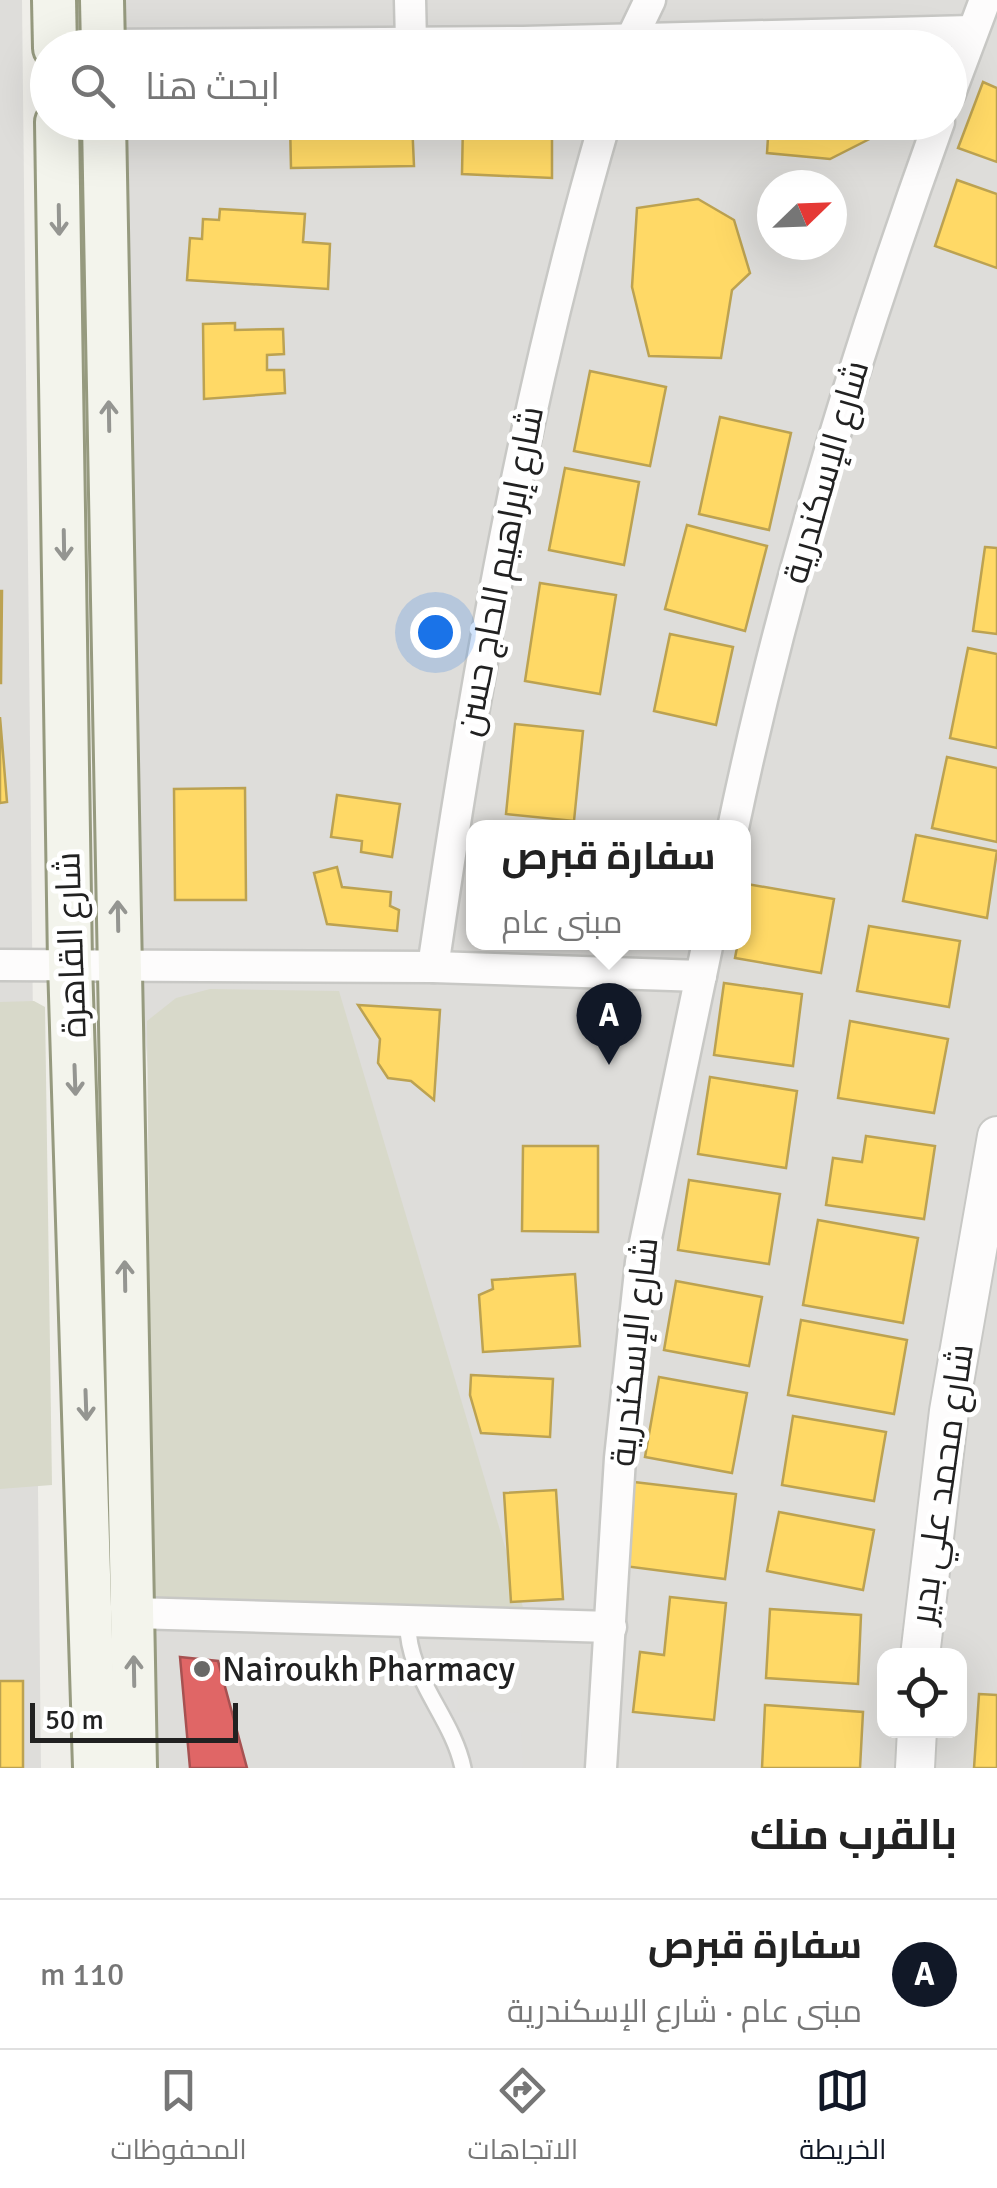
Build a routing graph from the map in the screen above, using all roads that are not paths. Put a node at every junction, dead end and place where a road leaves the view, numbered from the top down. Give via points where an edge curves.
1 (54, 0) edge
2 (102, 0) edge
3 (410, 0) edge
4 (650, 0) edge
5 (985, 0) edge
6 (55, 30) edge
7 (103, 30) edge
8 (411, 30) edge
9 (635, 30) edge
10 (967, 31) edge
11 (972, 31) junction
12 (967, 45) edge
13 (57, 140) edge
14 (104, 140) edge
15 (600, 140) edge
16 (933, 140) edge
17 (734, 820) edge
18 (706, 950) edge
19 (70, 964) junction
20 (0, 965) edge
21 (118, 966) junction
22 (433, 966) junction
23 (701, 976) junction
24 (997, 1136) edge
25 (134, 1614) junction
26 (408, 1619) junction
27 (611, 1628) junction
28 (920, 1648) edge
29 (917, 1738) edge
30 (95, 1768) edge
31 (135, 1768) edge
32 (463, 1768) edge
33 (601, 1768) edge
34 (915, 1768) edge

1 - 6 main road
2 - 7 main road
3 - 8 street
4 - 9 street
5 - 11 street
10 - 11 street
11 - 12 street
13 -> 19 main road, شارع القاهرة
21 -> 14 main road, شارع القاهرة
15 - 22 street, شارع إبراهيم الحاج حسن via 528,422 473,695
16 - 17 street, شارع الإسكندرية via 804,543
18 - 23 street, شارع الإسكندرية
19 - 20 street
19 - 21 street
19 -> 30 main road, شارع القاهرة
21 - 22 street
25 -> 21 main road, شارع القاهرة
22 - 23 street
23 - 27 street, شارع الإسكندرية via 640,1262
24 - 28 street, شارع محمد علي بدير via 948,1412
25 - 26 street
31 -> 25 main road, شارع القاهرة
26 - 27 street
26 - 32 lane via 416,1668
27 - 33 street, شارع الإسكندرية
29 - 34 street

